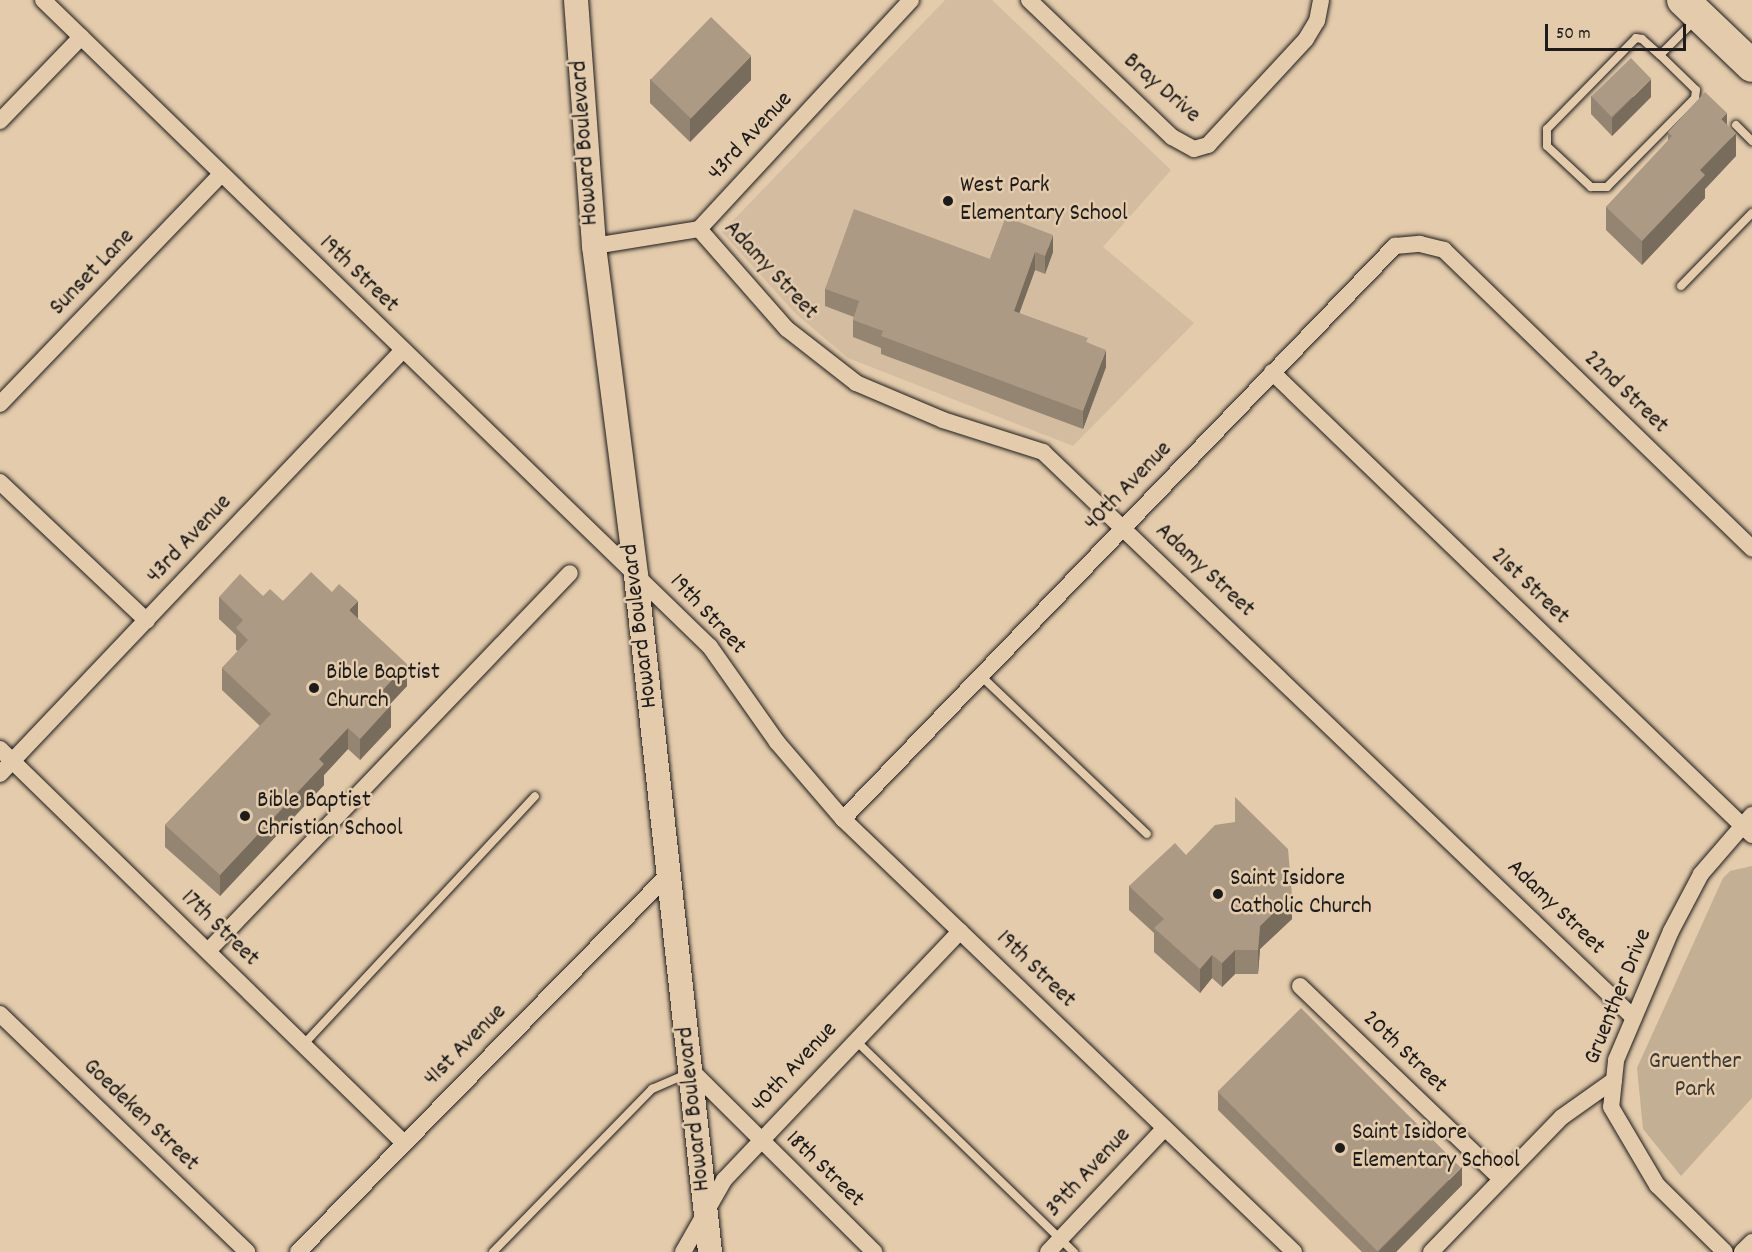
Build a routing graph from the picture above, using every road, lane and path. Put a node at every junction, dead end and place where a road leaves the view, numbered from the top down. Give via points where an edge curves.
1 (43, 0) edge
2 (576, 0) edge
3 (911, 0) edge
4 (1029, 0) edge
5 (1321, 0) edge
6 (1691, 8) edge
7 (81, 37) junction
8 (1660, 55) junction
9 (1752, 66) edge
10 (0, 121) edge
11 (1736, 125) dead end
12 (1752, 141) edge
13 (220, 174) junction
14 (1752, 213) edge
15 (699, 229) junction
16 (594, 246) junction
17 (1465, 271) joint
18 (1681, 286) dead end
19 (402, 351) junction
20 (1272, 372) junction
21 (0, 404) edge
22 (0, 482) edge
23 (1123, 528) junction
24 (1752, 548) edge
25 (570, 573) dead end
26 (636, 576) junction
27 (147, 621) junction
28 (981, 676) junction
29 (6, 755) edge
30 (0, 774) edge
31 (535, 796) dead end
32 (843, 819) junction
33 (1748, 825) edge
34 (1147, 834) dead end
35 (669, 874) junction
36 (960, 931) junction
37 (208, 951) junction
38 (1300, 986) dead end
39 (0, 1014) edge
40 (1634, 1018) junction
41 (855, 1040) junction
42 (303, 1045) junction
43 (692, 1071) junction
44 (1614, 1080) junction
45 (1165, 1128) junction
46 (760, 1141) junction
47 (404, 1143) junction
48 (1501, 1179) junction
49 (705, 1210) junction
50 (1060, 1239) junction
51 (1752, 1242) edge
52 (247, 1252) edge
53 (298, 1252) edge
54 (493, 1252) edge
55 (683, 1252) edge
56 (710, 1252) edge
57 (874, 1252) edge
58 (1048, 1252) edge
59 (1074, 1252) edge
60 (1294, 1252) edge
61 (1431, 1252) edge
62 (1725, 1252) edge
63 (1742, 1252) edge

1 - 7 street, 19th Street
2 - 16 main road, Howard Boulevard
3 - 15 street, 43rd Avenue
4 - 5 street, Bray Drive via 1172,137 1194,149 1208,145 1306,39 1317,21
6 - 8 lane
6 - 9 highway
7 - 10 street
7 - 13 street, 19th Street
8 - 8 lane via 1636,38 1547,129 1547,146 1591,187 1607,187 1695,98 1696,90
11 - 12 lane
13 - 19 street, 19th Street
13 - 21 street, Sunset Lane
14 - 18 lane
15 - 16 street
15 - 23 street, Adamy Street via 787,329 856,383 943,420 1043,452
16 - 26 main road, Howard Boulevard
17 - 20 street, 40th Avenue via 1435,245 1395,246
17 - 24 street, 22nd Street
19 - 26 street, 19th Street
19 - 27 street, 43rd Avenue
20 - 23 street, 40th Avenue
20 - 33 street, 21st Street
22 - 27 street
23 - 28 street, 40th Avenue
23 - 40 street, Adamy Street
25 - 37 street
26 - 32 street, 19th Street via 710,647 777,742
26 - 35 main road, Howard Boulevard
27 - 29 street, 43rd Avenue
28 - 32 street, 40th Avenue
28 - 34 lane
29 - 30 street, 43rd Avenue
29 - 37 street, 17th Street
31 - 42 lane
32 - 36 street, 19th Street
33 - 40 street, Gruenther Drive via 1701,874 1671,930
35 - 43 main road, Howard Boulevard
35 - 47 street, 41st Avenue
36 - 41 street, 40th Avenue
36 - 45 street, 19th Street
37 - 42 street, 17th Street
38 - 48 street, 20th Street
39 - 52 street, Goedeken Street
40 - 44 street, Gruenther Drive via 1616,1060
41 - 46 street, 40th Avenue
41 - 50 lane
42 - 47 street, 17th Street
43 - 46 street, 18th Street
43 - 49 main road, Howard Boulevard
43 - 54 lane via 652,1089
44 - 48 street, Gruenther Drive via 1562,1118
44 - 62 street via 1611,1107 1657,1185
45 - 50 street, 39th Avenue
45 - 60 street, 19th Street
46 - 49 street, 40th Avenue via 724,1180
46 - 57 street, 18th Street
47 - 53 street, 41st Avenue
48 - 61 street, Gruenther Drive
49 - 55 street, 40th Avenue
49 - 56 main road, Howard Boulevard
50 - 58 street, 39th Avenue
50 - 59 lane
51 - 63 street

